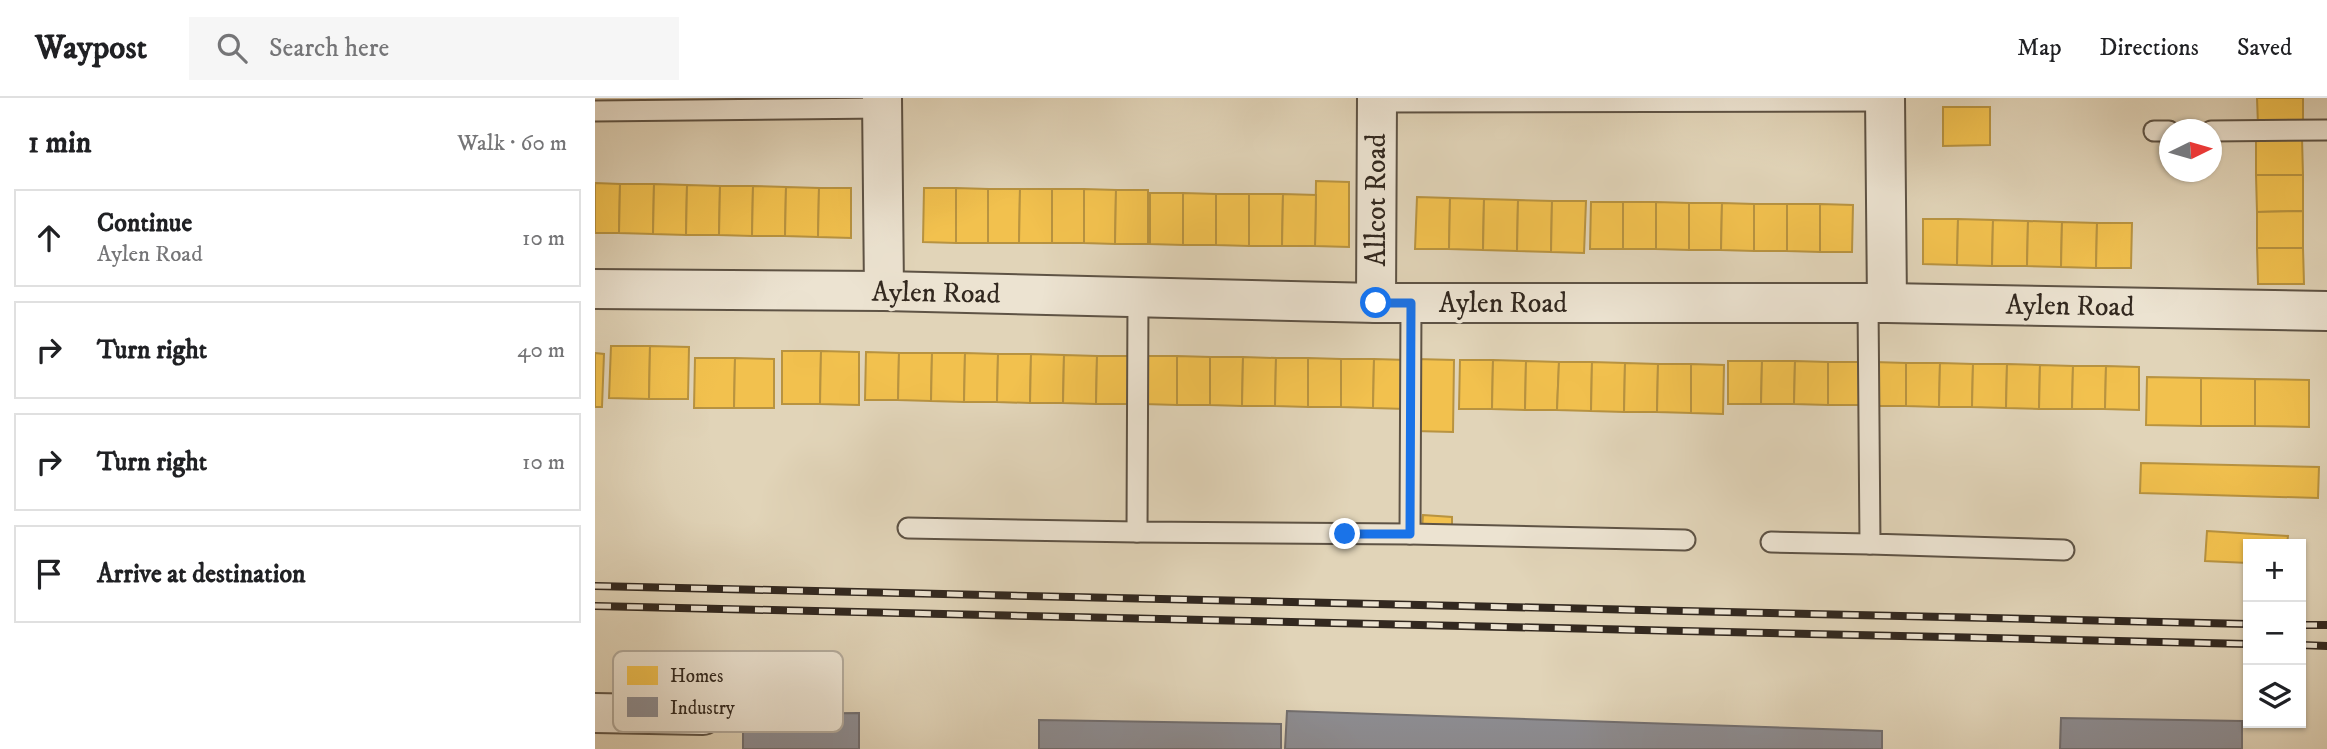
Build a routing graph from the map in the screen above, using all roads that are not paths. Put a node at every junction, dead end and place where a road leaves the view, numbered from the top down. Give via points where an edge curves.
1 (1634, 99) edge
2 (1885, 99) edge
3 (1377, 100) edge
4 (882, 103) edge
5 (595, 111) edge
6 (2327, 130) edge
7 (2222, 131) edge
8 (595, 289) edge
9 (884, 291) junction
10 (1138, 298) junction
11 (1394, 303) junction
12 (1878, 303) junction
13 (2327, 311) edge
14 (908, 528) dead end
15 (1137, 532) junction
16 (1410, 534) junction
17 (1685, 540) dead end
18 (1771, 542) dead end
19 (1870, 544) junction
20 (2064, 550) dead end
21 (595, 713) edge
22 (613, 713) edge

1 - 2 lane
1 - 3 lane
2 - 12 street
3 - 11 street, Allcot Road
4 - 5 lane
4 - 9 street
6 - 7 lane
8 - 9 street, Aylen Road
9 - 10 street, Aylen Road
10 - 11 street, Aylen Road
10 - 15 lane
11 - 12 street, Aylen Road
11 - 16 lane
12 - 13 street, Aylen Road
12 - 19 lane
14 - 15 lane
15 - 16 lane
16 - 17 lane
18 - 19 lane
19 - 20 lane
21 - 22 street

